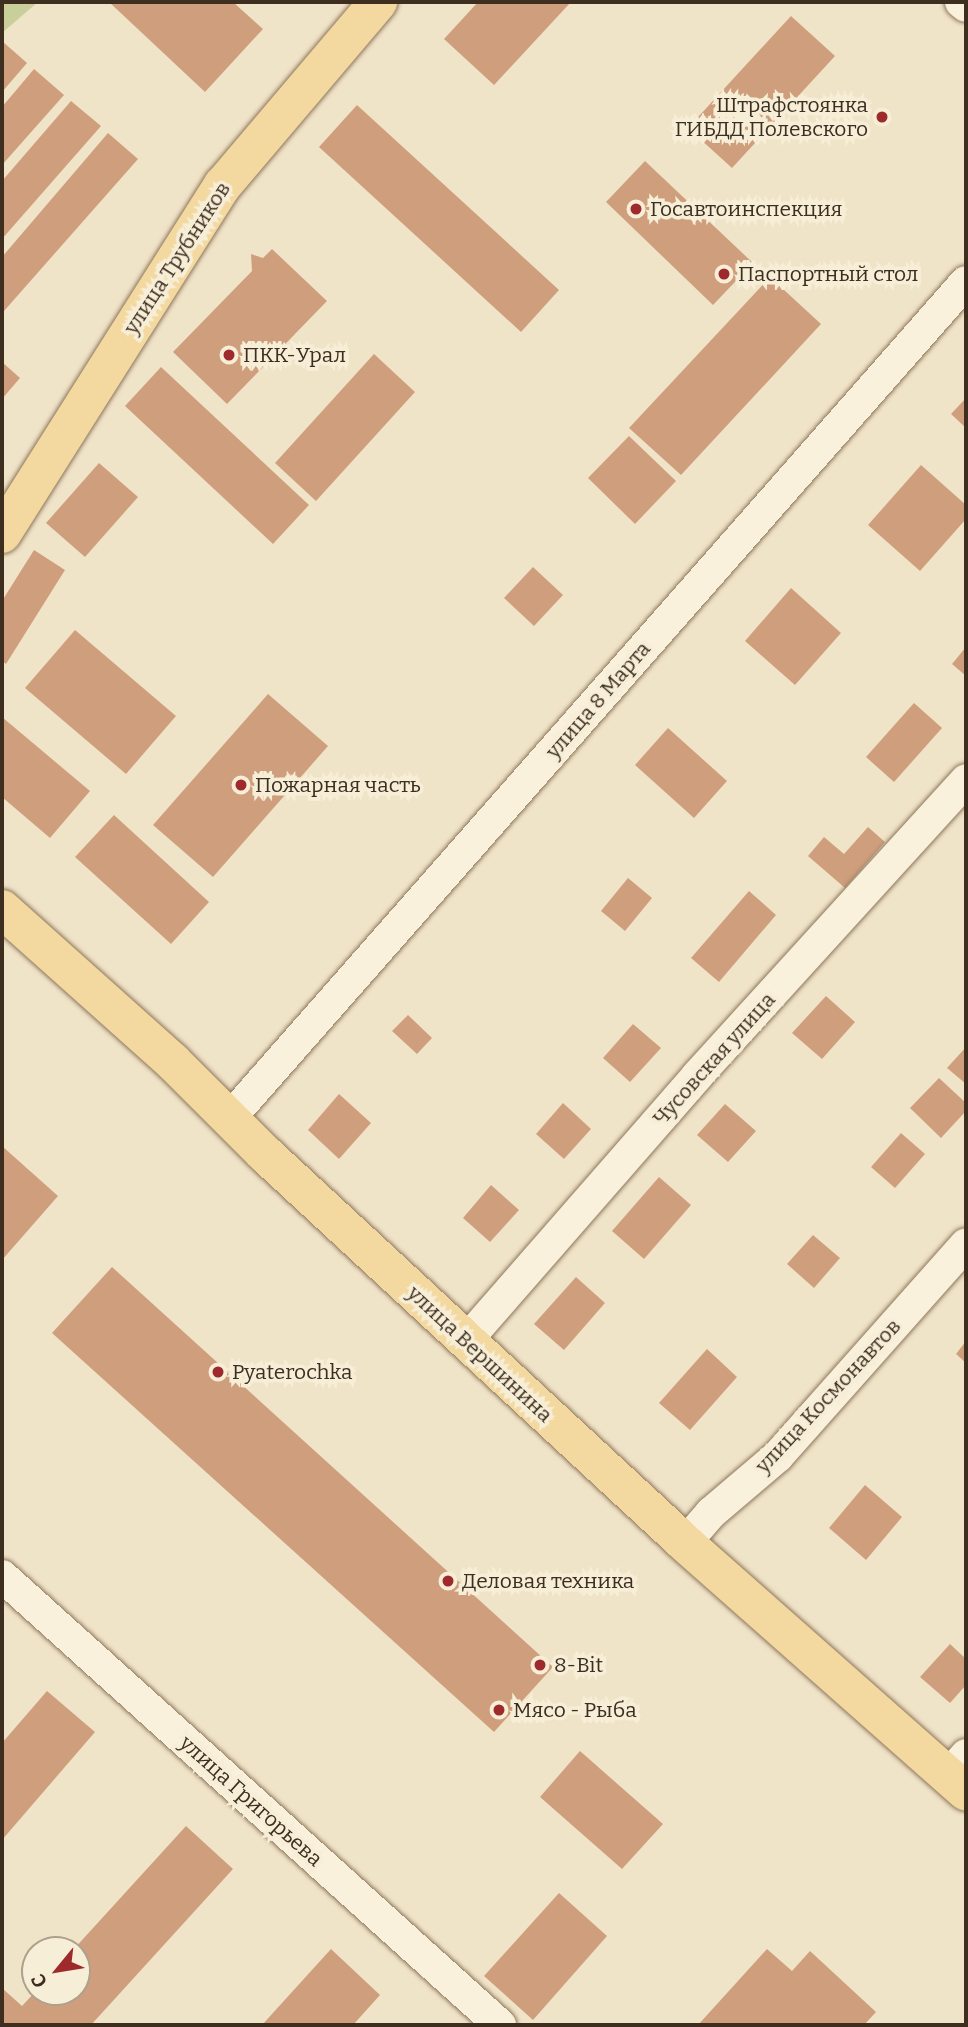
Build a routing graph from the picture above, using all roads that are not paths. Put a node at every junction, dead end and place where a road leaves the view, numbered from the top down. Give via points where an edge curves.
1 (378, 2) edge
2 (961, 2) edge
3 (966, 6) edge
4 (966, 282) edge
5 (2, 534) edge
6 (966, 780) edge
7 (2, 909) edge
8 (229, 1119) junction
9 (966, 1244) edge
10 (466, 1341) junction
11 (685, 1544) junction
12 (2, 1576) edge
13 (960, 1774) edge
14 (500, 2025) edge

1 - 5 main road, улица Трубников via 223,185
2 - 3 street
4 - 8 street, улица 8 Марта
6 - 10 street, Чусовская улица via 697,1076
7 - 8 main road, улица Вершинина
8 - 10 main road, улица Вершинина
9 - 11 street, улица Космонавтов via 778,1456 711,1513
10 - 11 main road, улица Вершинина
11 - 13 main road, улица Вершинина
12 - 14 street, улица Григорьева

